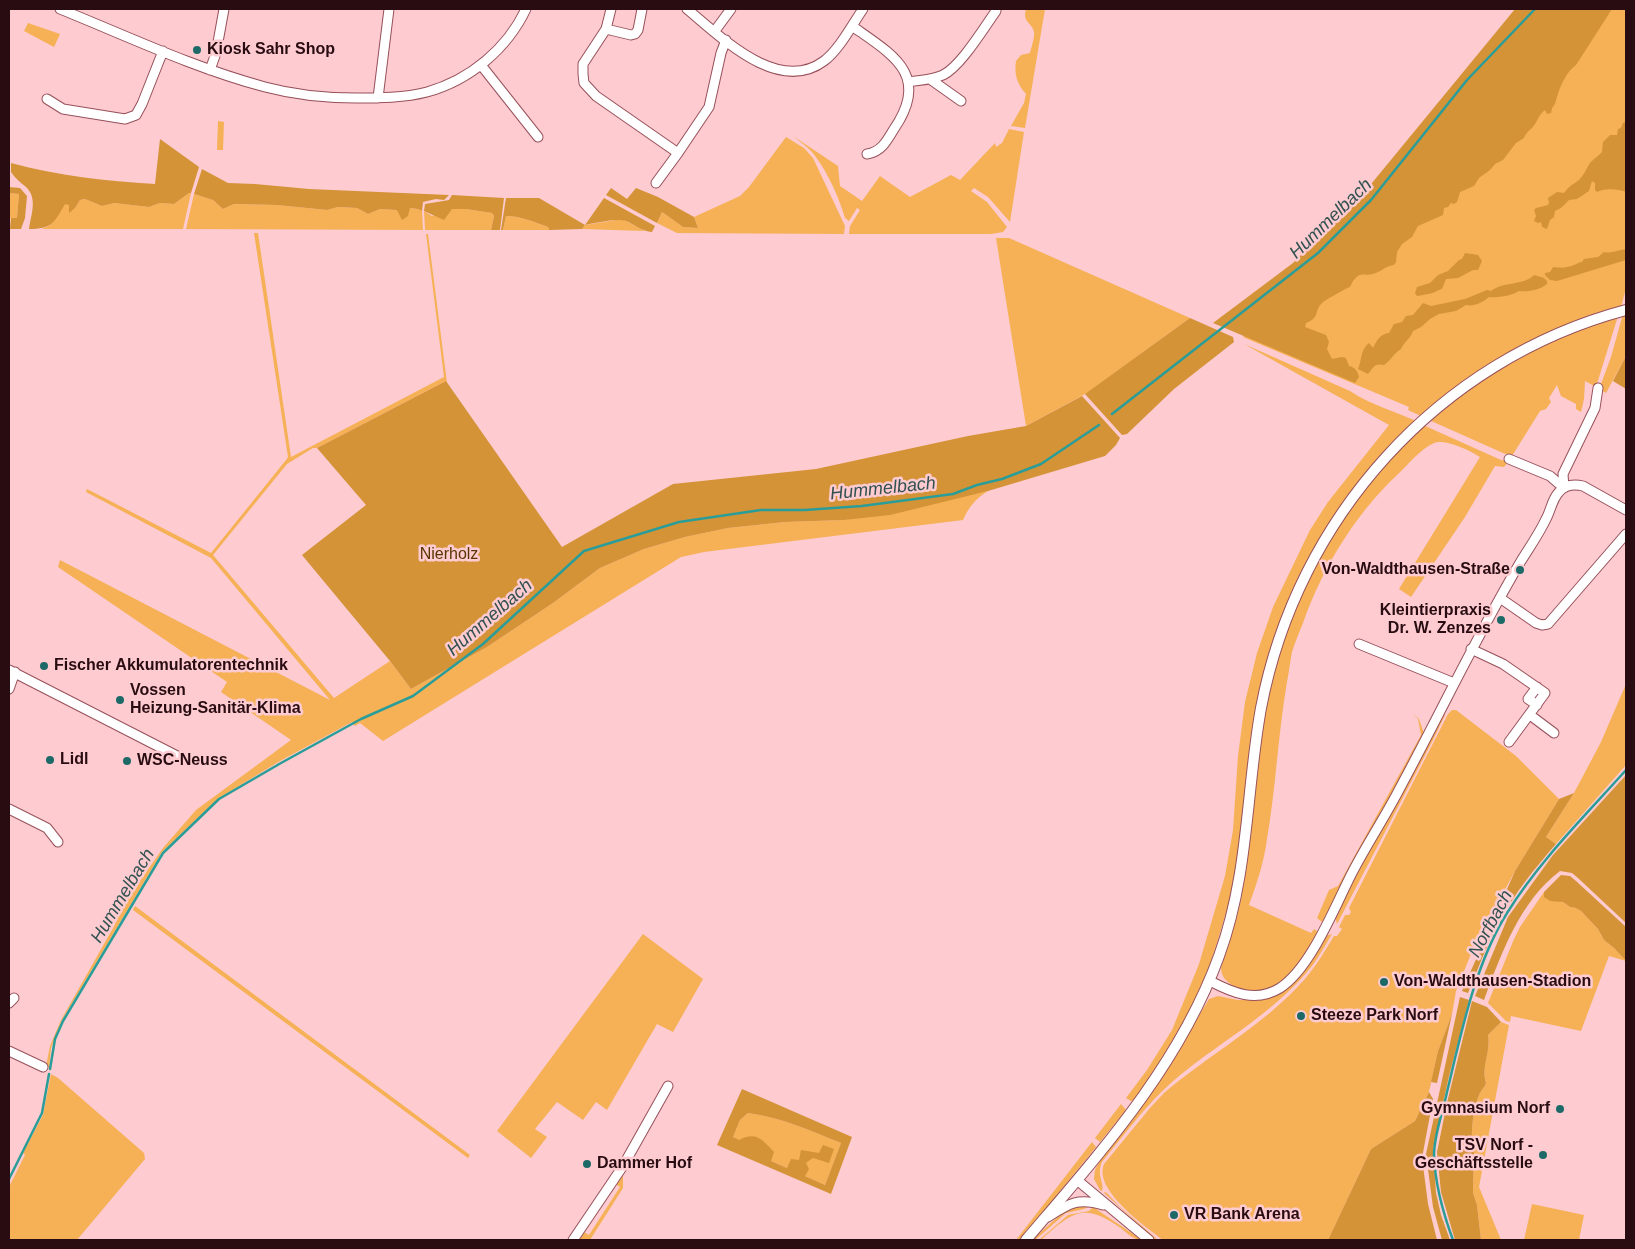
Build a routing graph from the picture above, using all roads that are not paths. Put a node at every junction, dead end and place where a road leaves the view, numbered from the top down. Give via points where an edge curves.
1 (60, 9) edge
2 (224, 9) edge
3 (389, 9) edge
4 (526, 9) edge
5 (611, 9) edge
6 (642, 9) edge
7 (687, 9) edge
8 (731, 9) edge
9 (863, 9) edge
10 (996, 11) dead end
11 (852, 26) junction
12 (606, 29) junction
13 (714, 32) junction
14 (726, 40) junction
15 (163, 51) junction
16 (480, 65) junction
17 (210, 70) junction
18 (930, 79) junction
19 (908, 82) junction
20 (378, 98) junction
21 (47, 99) dead end
22 (961, 101) dead end
23 (538, 137) dead end
24 (678, 153) junction
25 (867, 154) dead end
26 (656, 183) dead end
27 (1626, 310) edge
28 (1598, 388) dead end
29 (1510, 459) dead end
30 (1568, 487) junction
31 (1626, 510) edge
32 (1626, 534) edge
33 (1500, 598) junction
34 (1359, 644) dead end
35 (1472, 649) junction
36 (12, 671) edge
37 (1454, 683) junction
38 (9, 689) edge
39 (1530, 715) junction
40 (1554, 733) dead end
41 (1509, 742) dead end
42 (183, 759) dead end
43 (9, 809) edge
44 (58, 842) dead end
45 (1210, 981) junction
46 (9, 1051) edge
47 (43, 1067) dead end
48 (668, 1086) dead end
49 (1077, 1180) junction
50 (1109, 1209) junction
51 (1042, 1222) junction
52 (573, 1240) edge
53 (1026, 1240) edge
54 (1149, 1240) edge

1 - 15 street
2 - 17 street
3 - 20 street
4 - 16 street via 504,44
5 - 12 street
6 - 12 street via 635,34
7 - 13 street
8 - 13 street
9 - 11 street
10 - 18 street via 954,67
11 - 14 street via 824,61 798,72 765,66
11 - 19 street via 892,55
12 - 24 street via 583,64 584,83 596,96
13 - 14 street
14 - 24 street via 709,107
15 - 17 street
15 - 21 street via 142,104 133,117 125,119 63,109
16 - 20 street via 427,92
16 - 23 street
17 - 20 street via 312,96
18 - 19 street
18 - 22 street
19 - 25 street via 909,98 902,116 881,148
24 - 26 street
27 - 45 main road via 1538,342 1456,392 1382,460 1326,536 1296,594 1271,667 1258,726 1241,872 1225,940
28 - 30 street via 1595,408 1563,474
29 - 30 street
30 - 31 street via 1583,486
30 - 33 street via 1557,495
32 - 33 street via 1548,624 1536,623
33 - 35 street
34 - 37 street
35 - 37 street
35 - 39 street via 1503,664 1545,693
36 - 38 street
36 - 42 street
37 - 45 street via 1318,940 1294,976 1280,988 1254,996 1236,994
39 - 40 street
39 - 41 street
43 - 44 street via 47,828
45 - 49 main road via 1165,1066
46 - 47 street
48 - 52 street via 623,1166
49 - 50 street
49 - 51 main road
50 - 51 street via 1077,1201
50 - 54 street
51 - 53 main road

